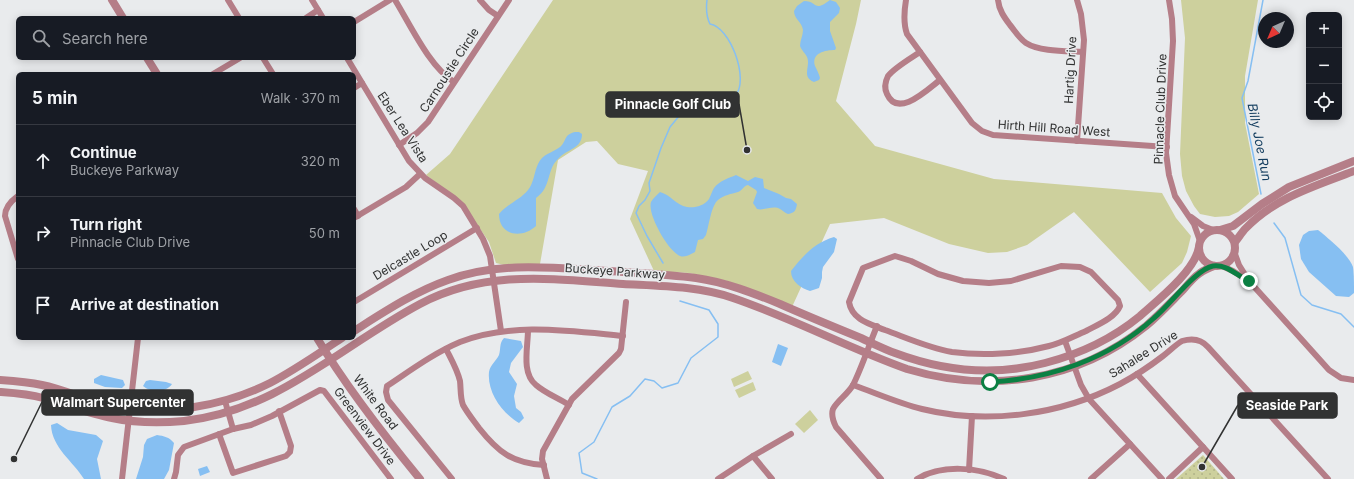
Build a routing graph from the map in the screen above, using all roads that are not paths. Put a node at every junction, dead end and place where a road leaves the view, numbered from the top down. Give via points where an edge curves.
1 (112, 0) edge
2 (228, 0) edge
3 (312, 0) edge
4 (390, 0) edge
5 (396, 0) edge
6 (480, 0) edge
7 (508, 0) edge
8 (906, 0) edge
9 (998, 0) edge
10 (1078, 0) edge
11 (1169, 0) edge
12 (318, 10) junction
13 (122, 16) edge
14 (238, 16) edge
15 (309, 16) edge
16 (322, 16) edge
17 (498, 16) junction
18 (356, 21) edge
19 (920, 52) junction
20 (1083, 52) junction
21 (149, 60) edge
22 (237, 60) edge
23 (264, 60) edge
24 (348, 60) edge
25 (156, 72) edge
26 (216, 72) edge
27 (272, 72) edge
28 (355, 72) edge
29 (356, 73) edge
30 (939, 78) junction
31 (454, 82) junction
32 (362, 83) junction
33 (356, 87) edge
34 (1077, 141) junction
35 (399, 145) junction
36 (1167, 147) junction
37 (1354, 161) edge
38 (1354, 171) edge
39 (420, 174) junction
40 (16, 198) edge
41 (1188, 214) junction
42 (356, 217) edge
43 (477, 228) junction
44 (1217, 230) junction
45 (1235, 242) junction
46 (1200, 244) junction
47 (16, 252) edge
48 (1235, 254) junction
49 (1218, 266) junction
50 (492, 269) junction
51 (494, 280) junction
52 (1249, 281) junction
53 (356, 301) edge
54 (626, 302) dead end
55 (877, 326) junction
56 (356, 330) edge
57 (528, 330) junction
58 (501, 331) junction
59 (623, 336) junction
60 (138, 340) edge
61 (318, 340) edge
62 (339, 340) edge
63 (1065, 341) junction
64 (870, 342) junction
65 (446, 349) junction
66 (324, 350) junction
67 (866, 352) junction
68 (1070, 355) junction
69 (330, 359) junction
70 (1074, 366) junction
71 (1137, 374) junction
72 (0, 380) edge
73 (1354, 380) edge
74 (853, 385) junction
75 (0, 392) edge
76 (1088, 398) junction
77 (225, 401) junction
78 (569, 405) junction
79 (130, 408) junction
80 (228, 412) junction
81 (279, 412) junction
82 (972, 416) junction
83 (128, 421) junction
84 (233, 429) junction
85 (219, 434) junction
86 (791, 434) dead end
87 (1130, 444) junction
88 (1203, 447) junction
89 (753, 456) junction
90 (544, 465) junction
91 (970, 470) junction
92 (122, 479) edge
93 (174, 479) edge
94 (391, 479) edge
95 (420, 479) edge
96 (452, 479) edge
97 (547, 479) edge
98 (718, 479) edge
99 (772, 479) edge
100 (881, 479) edge
101 (917, 479) edge
102 (1004, 479) edge
103 (1091, 479) edge
104 (1162, 479) edge
105 (1169, 479) edge
106 (1232, 479) edge
107 (1328, 479) edge

1 - 13 street
2 - 14 street
3 - 12 street
4 - 18 street
5 - 31 street via 437,68
6 - 17 street
7 - 17 street, Carnoustie Circle
8 - 19 street, Hirth Hill Road West via 905,29
9 - 20 street via 1005,18 1018,36 1030,46
10 - 20 street, Hartig Drive via 1083,27
11 - 36 street, Pinnacle Club Drive via 1173,41
12 - 15 street
12 - 16 street
17 - 31 street, Carnoustie Circle
19 - 30 street, Hirth Hill Road West
19 - 30 street via 888,76 885,83 888,97 897,103 909,103
20 - 34 street, Hartig Drive
21 - 25 street
22 - 26 street
23 - 27 street
24 - 28 street, Eber Lea Vista
29 - 32 street, Eber Lea Vista
30 - 34 street, Hirth Hill Road West via 972,123 982,131 993,135
31 - 35 street, Carnoustie Circle via 428,122 417,134
32 - 33 street
32 - 35 street, Eber Lea Vista
34 - 36 street, Hirth Hill Road West
35 - 39 street, Eber Lea Vista
36 - 41 street, Pinnacle Club Drive via 1169,175 1175,196
37 - 44 street via 1289,187 1233,226
38 - 45 street via 1283,200 1252,222
39 - 42 street via 406,187
39 - 43 street, Eber Lea Vista via 459,202
40 - 47 street via 5,211
41 - 44 street, Pinnacle Club Drive via 1203,226
41 - 46 street, Pinnacle Club Drive
43 - 50 street, Eber Lea Vista via 486,244
43 - 53 street, Delcastle Loop
44 - 45 street via 1228,233
44 - 46 street via 1204,236
45 - 48 street
46 - 49 street via 1205,262
46 - 68 street, Buckeye Parkway via 1190,269 1147,310 1111,336
48 - 49 street via 1229,262
48 - 52 street
49 - 52 street via 1233,271
49 - 70 street, Buckeye Parkway via 1201,272 1134,334 1112,349
50 - 51 street, Eber Lea Vista
50 - 56 street, Buckeye Parkway via 459,276 423,290
50 - 64 street, Buckeye Parkway via 537,267 678,276 714,281 750,292
51 - 58 street, Eber Lea Vista
51 - 67 street, Buckeye Parkway via 547,278 712,292 750,304
51 - 69 street, Buckeye Parkway via 454,290 425,302
52 - 73 street via 1329,370 1341,378
54 - 59 street
55 - 63 street via 921,344 951,352 1012,352
55 - 63 street via 856,317 849,302 863,268 889,258 899,256 938,274 963,281 989,283 1011,281 1072,265 1091,272 1118,300 1120,306 1114,315
55 - 64 street
57 - 58 street
57 - 59 street
57 - 78 street via 529,377 535,385
58 - 65 street
59 - 78 street via 619,353
60 - 79 street
61 - 66 street, White Road
62 - 66 street
63 - 68 street
64 - 67 street
64 - 68 street, Buckeye Parkway via 921,362 971,370 1025,368
65 - 90 street via 460,382 463,406 492,443 501,452 525,462
65 - 96 street via 387,386 386,392 388,400
66 - 69 street, White Road
66 - 77 street via 271,382
67 - 70 street, Buckeye Parkway via 918,372 970,382 1026,379
67 - 74 street
68 - 70 street
69 - 80 street, Buckeye Parkway via 284,389
69 - 95 street, White Road
70 - 76 street
71 - 76 street, Sahalee Drive
71 - 88 street
71 - 107 street, Sahalee Drive via 1179,343 1190,339 1199,340
72 - 79 street via 43,385 95,402
74 - 82 street, Sahalee Drive via 924,409
74 - 100 street via 835,406 832,413 834,422
75 - 83 street, Buckeye Parkway via 41,397
76 - 82 street, Sahalee Drive via 1024,414
76 - 87 street
77 - 79 street via 180,409
77 - 80 street
78 - 90 street via 543,452
79 - 83 street
80 - 83 street, Buckeye Parkway via 182,421
80 - 84 street
81 - 84 street via 251,425
81 - 85 street via 291,446 286,456 233,474
81 - 94 street, Greenview Drive via 320,390 324,391
82 - 91 street
83 - 92 street
84 - 85 street
85 - 93 street via 182,450 178,455
86 - 89 street
87 - 103 street
87 - 104 street
88 - 105 street
88 - 106 street
89 - 98 street
89 - 99 street
90 - 97 street
91 - 101 street via 938,470
91 - 102 street

